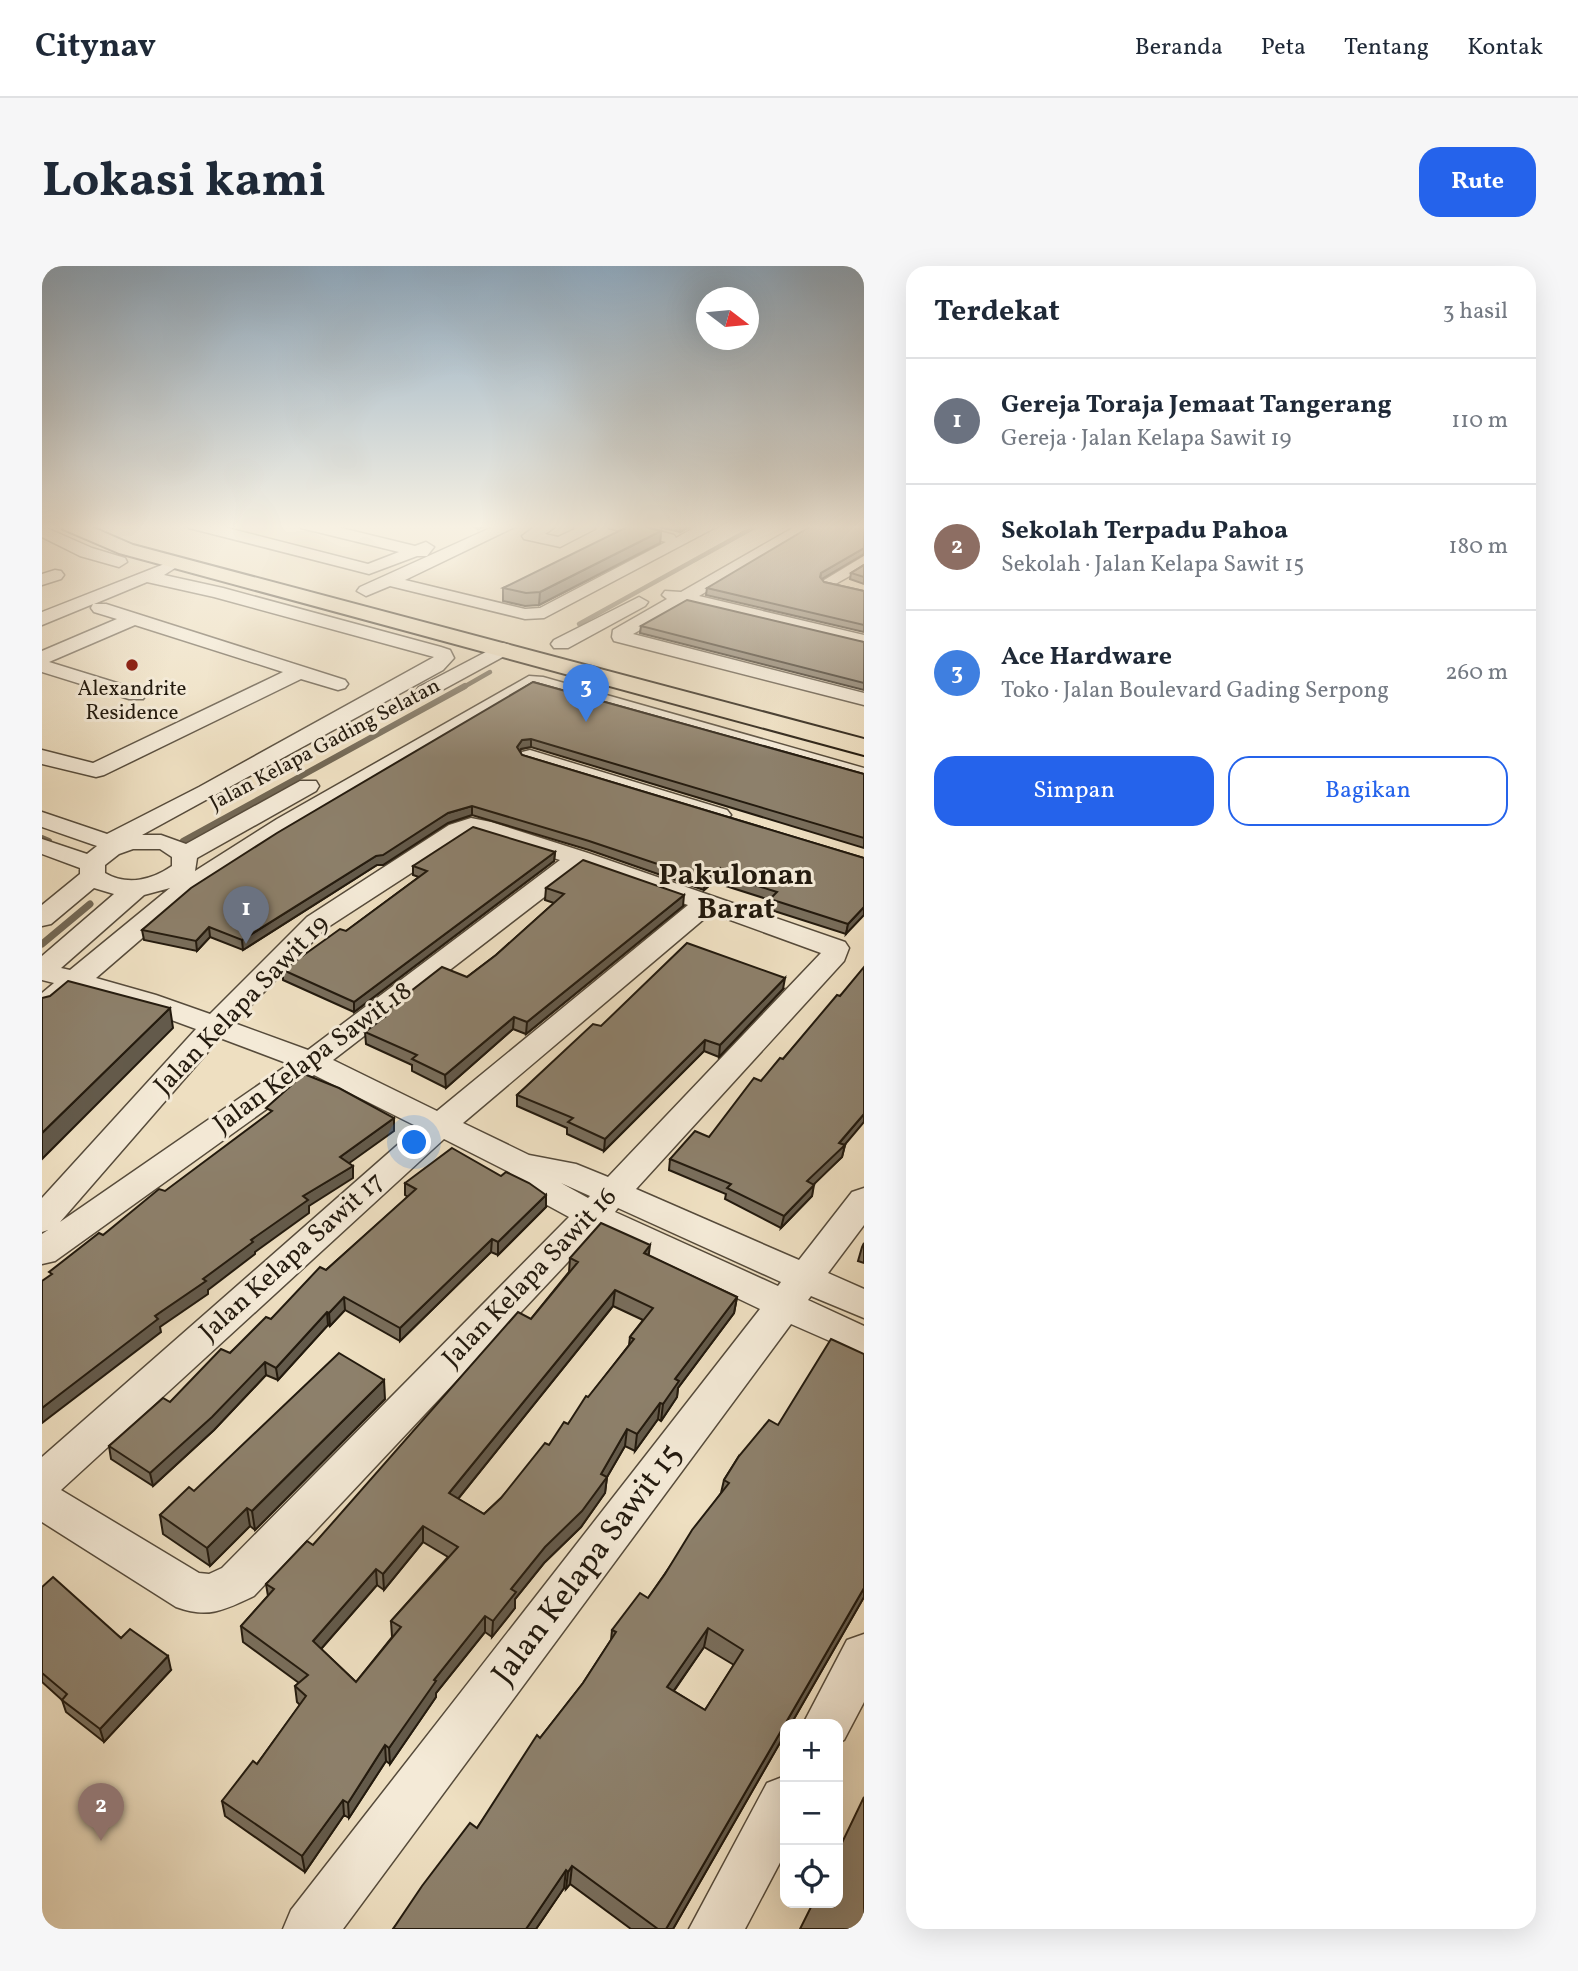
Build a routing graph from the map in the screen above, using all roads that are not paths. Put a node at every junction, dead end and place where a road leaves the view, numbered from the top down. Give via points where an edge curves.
1 (59, 603) edge
2 (83, 603) edge
3 (256, 603) edge
4 (326, 603) edge
5 (411, 603) edge
6 (485, 603) edge
7 (564, 603) edge
8 (606, 603) edge
9 (632, 603) edge
10 (674, 603) edge
11 (701, 603) edge
12 (100, 608) dead end
13 (42, 610) edge
14 (42, 619) edge
15 (133, 619) junction
16 (552, 636) junction
17 (864, 641) edge
18 (503, 649) junction
19 (42, 658) edge
20 (535, 658) junction
21 (42, 666) edge
22 (299, 672) junction
23 (338, 684) dead end
24 (685, 686) junction
25 (136, 695) dead end
26 (864, 699) edge
27 (424, 720) junction
28 (465, 720) junction
29 (864, 722) edge
30 (864, 747) edge
31 (42, 757) edge
32 (530, 757) edge
33 (864, 775) edge
34 (216, 796) junction
35 (42, 819) edge
36 (737, 821) edge
37 (147, 841) junction
38 (114, 844) junction
39 (42, 846) edge
40 (186, 855) junction
41 (579, 858) junction
42 (93, 870) junction
43 (136, 888) junction
44 (706, 904) junction
45 (43, 916) edge
46 (42, 971) edge
47 (75, 980) junction
48 (42, 1008) edge
49 (216, 1025) junction
50 (312, 1062) junction
51 (441, 1124) junction
52 (864, 1200) edge
53 (602, 1203) junction
54 (42, 1220) edge
55 (42, 1252) edge
56 (796, 1292) junction
57 (864, 1304) edge
58 (864, 1342) edge
59 (42, 1482) edge
60 (42, 1500) edge
61 (864, 1655) edge
62 (830, 1719) edge
63 (780, 1810) edge
64 (310, 1929) edge
65 (716, 1929) edge

1 - 13 street
2 - 14 street
3 - 34 street via 434,650 444,658
4 - 18 main road
5 - 16 main road
6 - 7 street via 535,614
8 - 16 street
9 - 16 street
10 - 24 street via 620,634
11 - 17 street
12 - 15 street
15 - 19 street
15 - 22 street
16 - 24 main road
18 - 20 main road
18 - 34 street, Jalan Kelapa Gading Selatan
20 - 24 main road
20 - 27 street, Jalan Kelapa Gading Selatan
21 - 25 street
22 - 23 street
22 - 31 street via 96,771
24 - 26 street
24 - 28 street via 532,681
24 - 29 main road
24 - 30 main road
24 - 33 street
27 - 28 street
27 - 40 street, Jalan Kelapa Gading Selatan
28 - 47 street via 285,824 182,891
32 - 36 street
34 - 37 street, Jalan Kelapa Gading Selatan
34 - 38 street
35 - 38 street
37 - 38 street
37 - 40 street via 172,845
38 - 42 street
39 - 42 street
40 - 43 street via 184,869 176,876
41 - 44 street
41 - 49 street, Jalan Kelapa Sawit 19 via 471,825 458,830 316,923
41 - 50 street, Jalan Kelapa Sawit 18
42 - 43 street via 110,885
42 - 45 street
43 - 46 street
44 - 51 street, Jalan Kelapa Sawit 17
44 - 53 street, Jalan Kelapa Sawit 16 via 835,948 834,955
46 - 47 street
47 - 48 street
47 - 49 street
49 - 50 street
49 - 54 street, Jalan Kelapa Sawit 19
50 - 51 street
50 - 55 street, Jalan Kelapa Sawit 18
51 - 53 street via 521,1164 548,1191
51 - 59 street, Jalan Kelapa Sawit 17
52 - 56 street, Jalan Kelapa Sawit 15
53 - 56 street
53 - 60 street, Jalan Kelapa Sawit 16 via 238,1582 212,1594 192,1593
56 - 57 street
56 - 58 street
56 - 64 street, Jalan Kelapa Sawit 15
61 - 62 street
63 - 65 street

